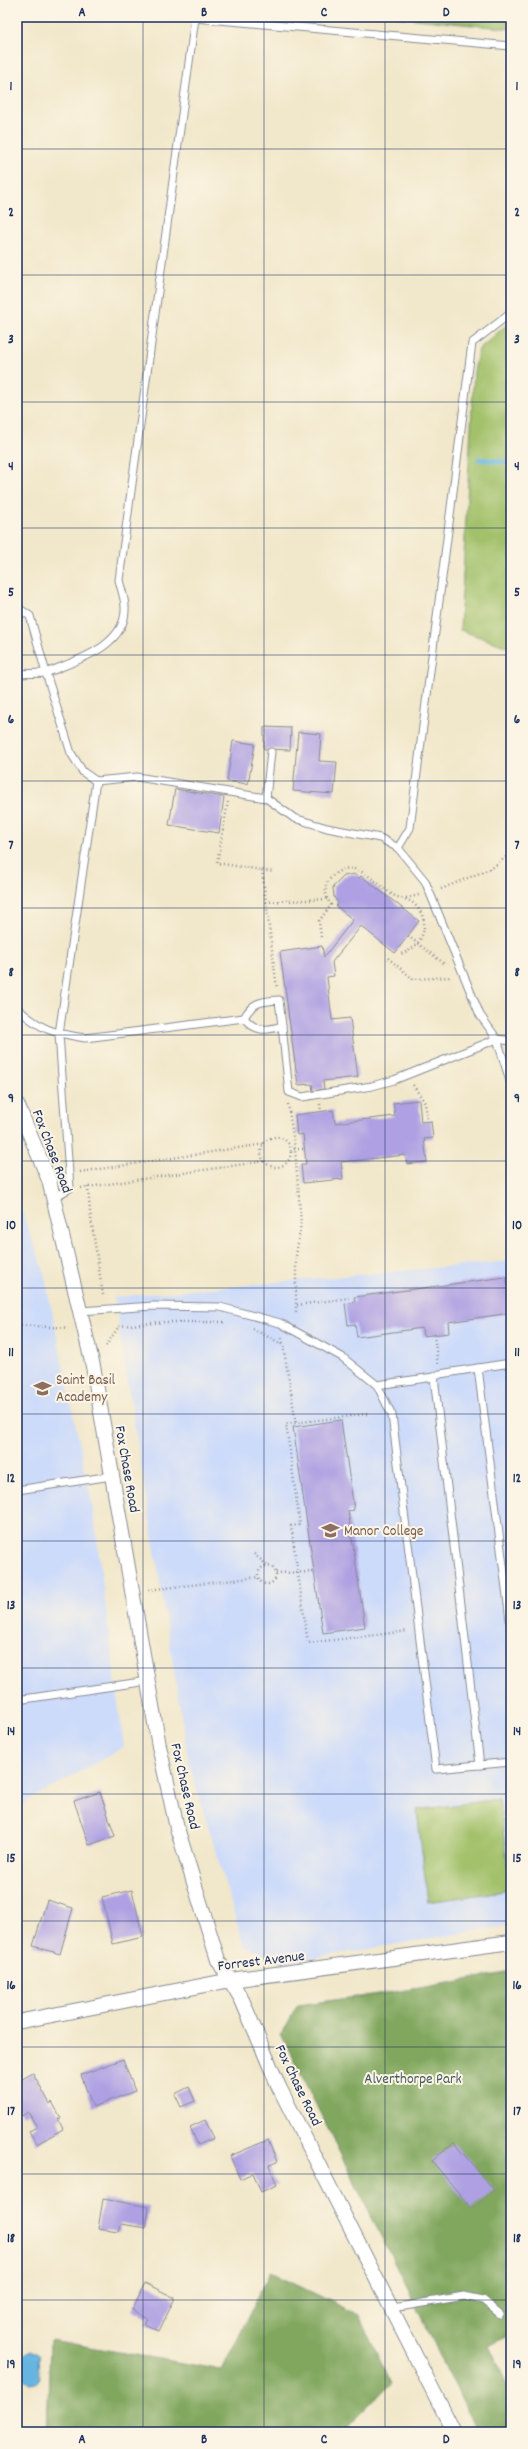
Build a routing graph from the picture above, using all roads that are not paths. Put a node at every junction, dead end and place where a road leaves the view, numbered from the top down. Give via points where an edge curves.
1 (511, 46) edge
2 (511, 313) edge
3 (17, 607) edge
4 (46, 673) junction
5 (17, 674) edge
6 (271, 752) dead end
7 (96, 781) junction
8 (266, 798) junction
9 (398, 848) junction
10 (17, 1008) edge
11 (244, 1018) junction
12 (282, 1026) junction
13 (59, 1034) junction
14 (497, 1040) junction
15 (511, 1041) edge
16 (511, 1084) edge
17 (17, 1104) edge
18 (53, 1198) junction
19 (80, 1311) junction
20 (511, 1363) edge
21 (478, 1368) junction
22 (437, 1376) junction
23 (377, 1385) junction
24 (112, 1476) junction
25 (17, 1490) edge
26 (511, 1628) edge
27 (148, 1680) junction
28 (17, 1700) edge
29 (511, 1762) edge
30 (480, 1765) junction
31 (511, 1942) edge
32 (231, 1980) junction
33 (17, 2022) edge
34 (393, 2308) junction
35 (500, 2314) dead end
36 (454, 2432) edge

1 - 4 lane via 194,18 119,580 126,608 120,629 103,648
2 - 9 lane via 472,343 410,828
3 - 4 lane via 30,616
4 - 5 lane
4 - 7 lane via 71,753 83,772
6 - 8 lane
7 - 8 lane via 137,778
7 - 13 lane
8 - 9 lane via 294,818 327,828 380,838
9 - 14 lane via 425,881 480,1015
10 - 13 lane via 35,1025
11 - 12 lane via 251,1027 264,1031
11 - 12 lane via 249,1008 261,1001 279,1000
11 - 13 lane via 85,1038
12 - 14 lane via 289,1092 302,1097 372,1086
13 - 18 lane via 70,1188
14 - 15 lane
14 - 16 lane
17 - 18 street, Fox Chase Road via 49,1180
18 - 19 street, Fox Chase Road
19 - 23 lane via 153,1306 220,1307 289,1327 342,1357
19 - 24 street, Fox Chase Road via 94,1366
20 - 21 lane
21 - 22 lane
21 - 26 lane
22 - 23 lane
22 - 30 lane
23 - 30 lane via 392,1414 436,1769
24 - 25 lane
24 - 27 street, Fox Chase Road
27 - 28 lane
27 - 32 street, Fox Chase Road via 177,1828 218,1960
29 - 30 lane
31 - 32 street, Forrest Avenue
32 - 33 street, Forrest Avenue
32 - 34 street, Fox Chase Road via 279,2087
34 - 35 lane via 464,2296 483,2300
34 - 36 street, Fox Chase Road

